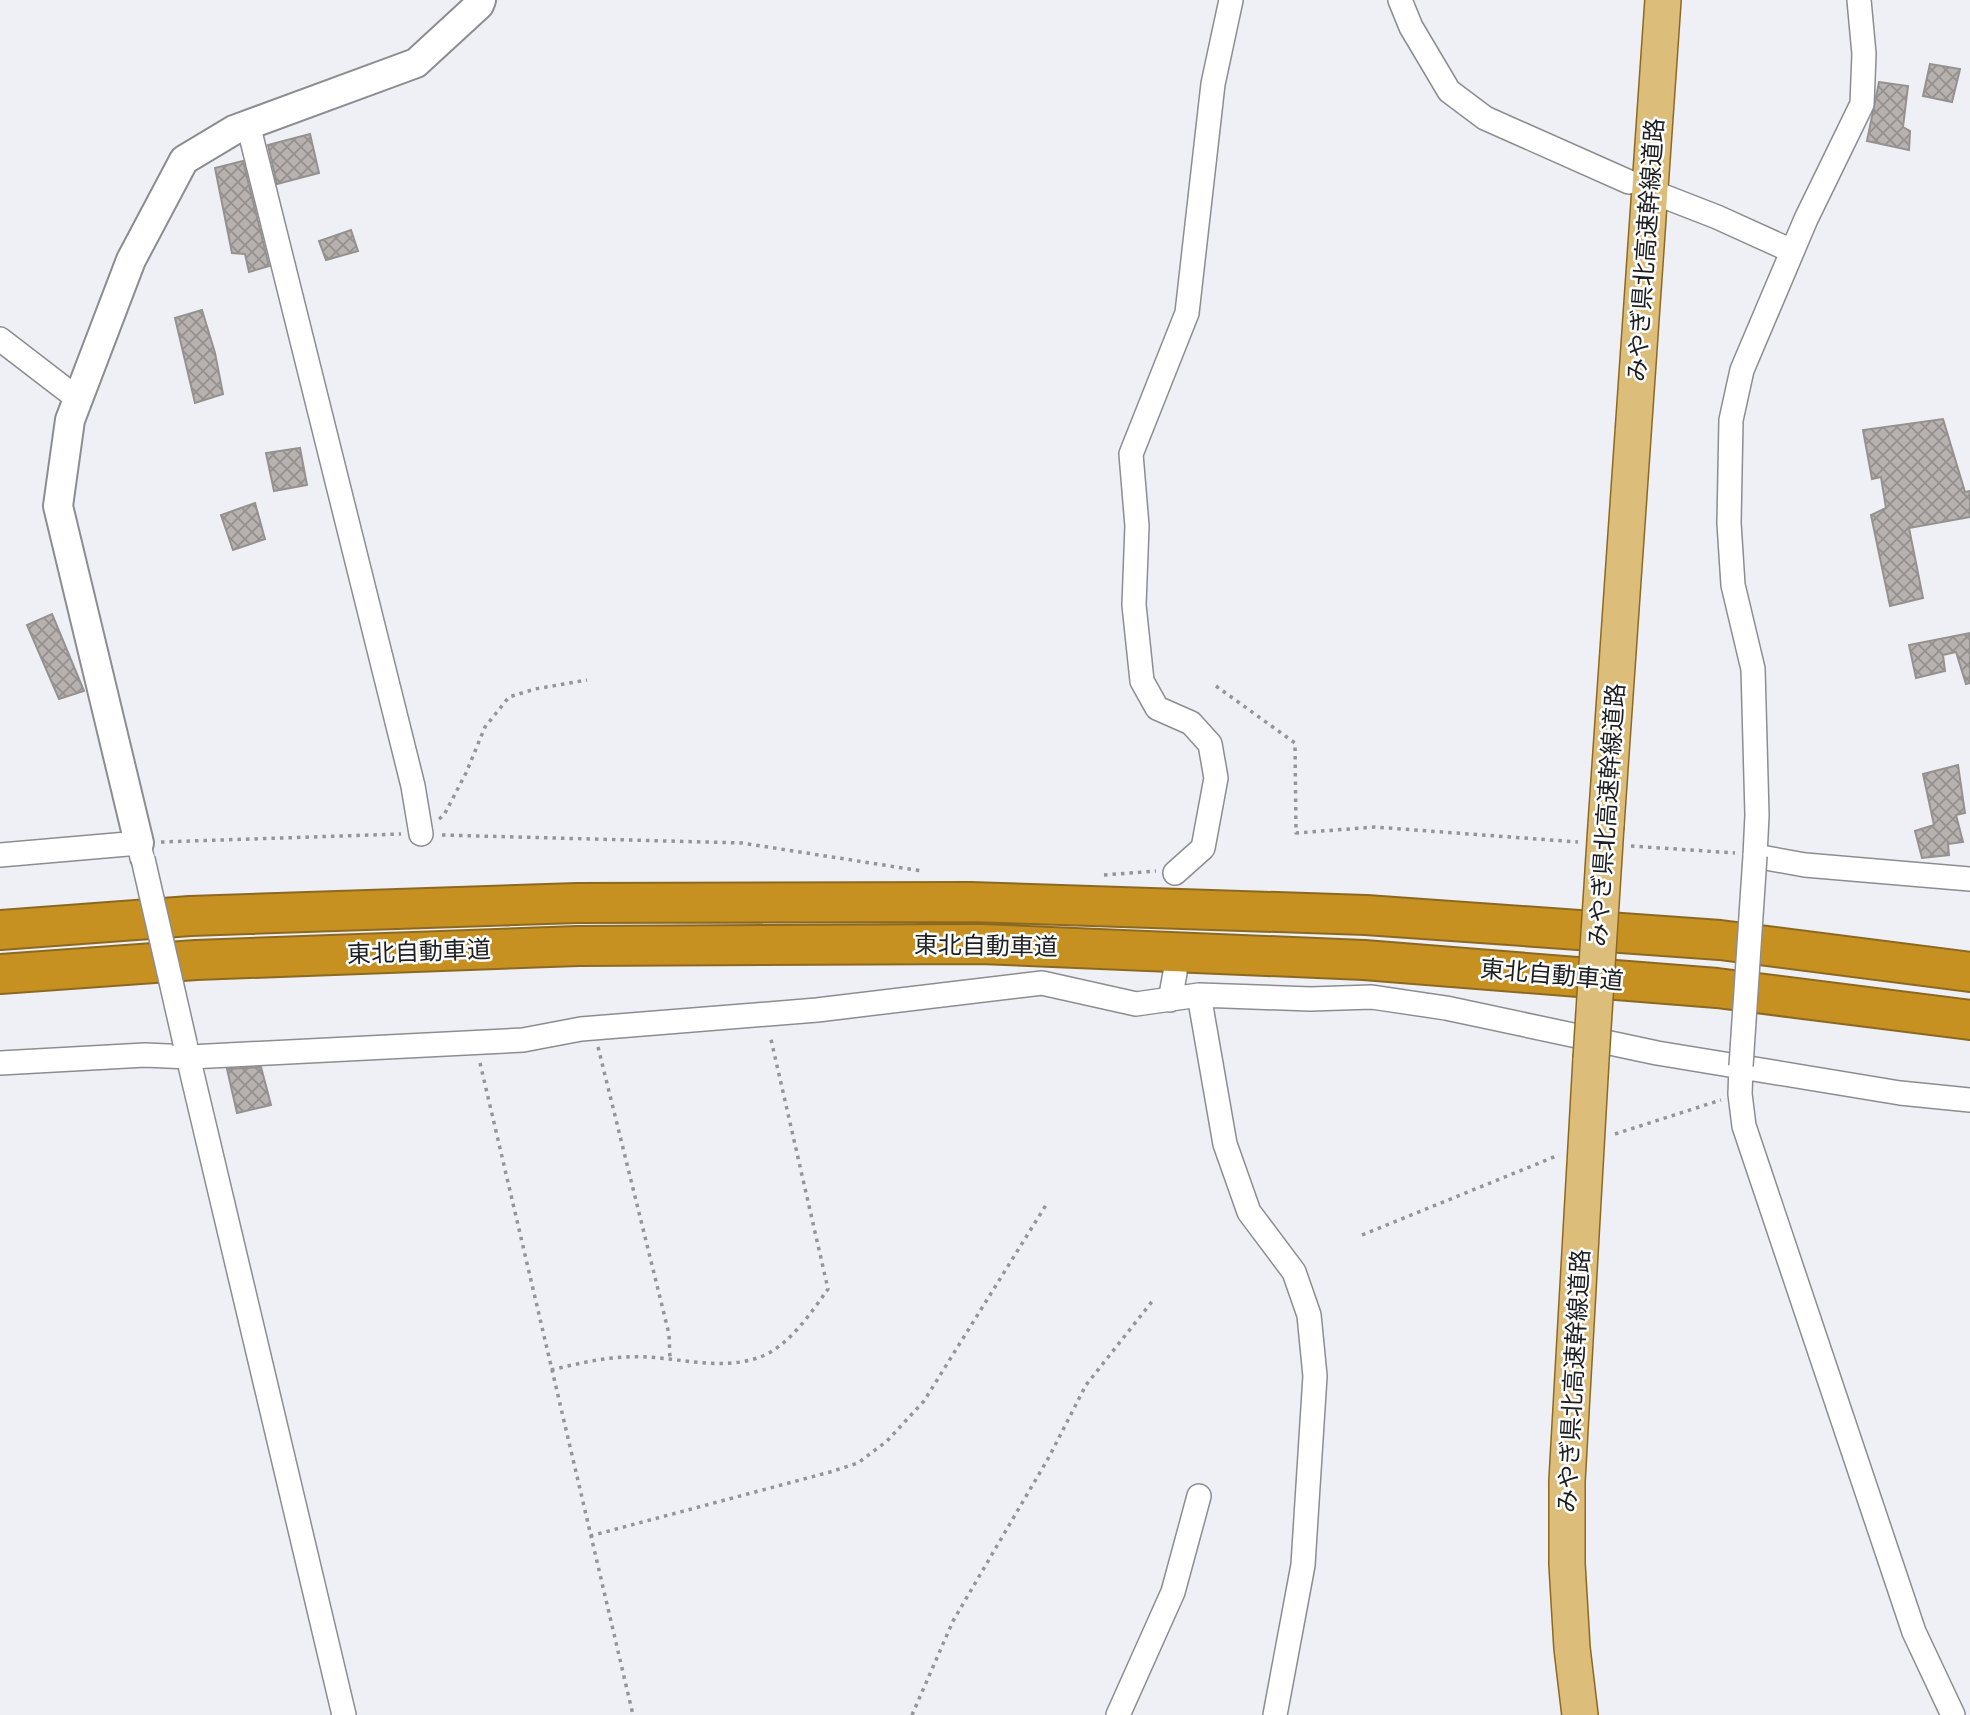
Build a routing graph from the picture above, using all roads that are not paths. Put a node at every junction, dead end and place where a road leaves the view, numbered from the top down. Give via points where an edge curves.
1 (481, 0) edge
2 (1231, 0) edge
3 (1400, 0) edge
4 (1663, 0) edge
5 (1858, 0) edge
6 (248, 124) junction
7 (1629, 182) dead end
8 (1663, 196) dead end
9 (1792, 251) junction
10 (0, 339) edge
11 (78, 399) junction
12 (421, 834) road end
13 (141, 851) junction
14 (0, 855) edge
15 (1755, 856) junction
16 (1175, 873) road end
17 (1970, 879) edge
18 (0, 930) edge
19 (1970, 972) edge
20 (1175, 973) dead end
21 (0, 974) edge
22 (1199, 995) junction
23 (1170, 1000) junction
24 (1970, 1020) edge
25 (187, 1050) junction
26 (0, 1063) edge
27 (1741, 1066) junction
28 (1970, 1100) edge
29 (1199, 1496) dead end
30 (344, 1715) edge
31 (1118, 1715) edge
32 (1275, 1715) edge
33 (1580, 1715) edge
34 (1953, 1715) edge

1 - 6 street via 416,63
2 - 16 street via 1213,84 1187,313 1131,454 1137,526 1133,606 1142,681 1157,708 1191,723 1210,744 1216,778 1203,848
3 - 7 street via 1449,91 1485,118
4 - 33 main road, みやぎ県北高速幹線道路, bridge via 1567,1481 1567,1564
5 - 9 street via 1864,54 1862,104
6 - 11 street via 184,160 131,260
6 - 12 street via 413,786
8 - 9 street
9 - 15 street via 1742,370 1731,419 1728,523 1733,585 1753,669
10 - 11 street
11 - 13 street via 70,420 58,506
13 - 14 street
13 - 25 street, bridge
15 - 17 street via 1805,865
15 - 27 street, bridge
18 - 19 highway, 東北自動車道 via 190,916 563,903 970,902 1422,919 1720,940
20 - 23 street
21 - 24 highway, 東北自動車道 via 196,960 578,946 980,944 1364,960 1717,988
22 - 23 street
22 - 27 street via 1372,997
22 - 32 street via 1225,1144 1248,1212 1294,1272 1309,1315 1315,1376 1303,1565
23 - 25 street via 1136,1004 1042,983 817,1010 594,1028 523,1040
25 - 26 street
25 - 30 street
27 - 28 street
27 - 34 street via 1744,1126 1914,1632
29 - 31 street via 1173,1592

